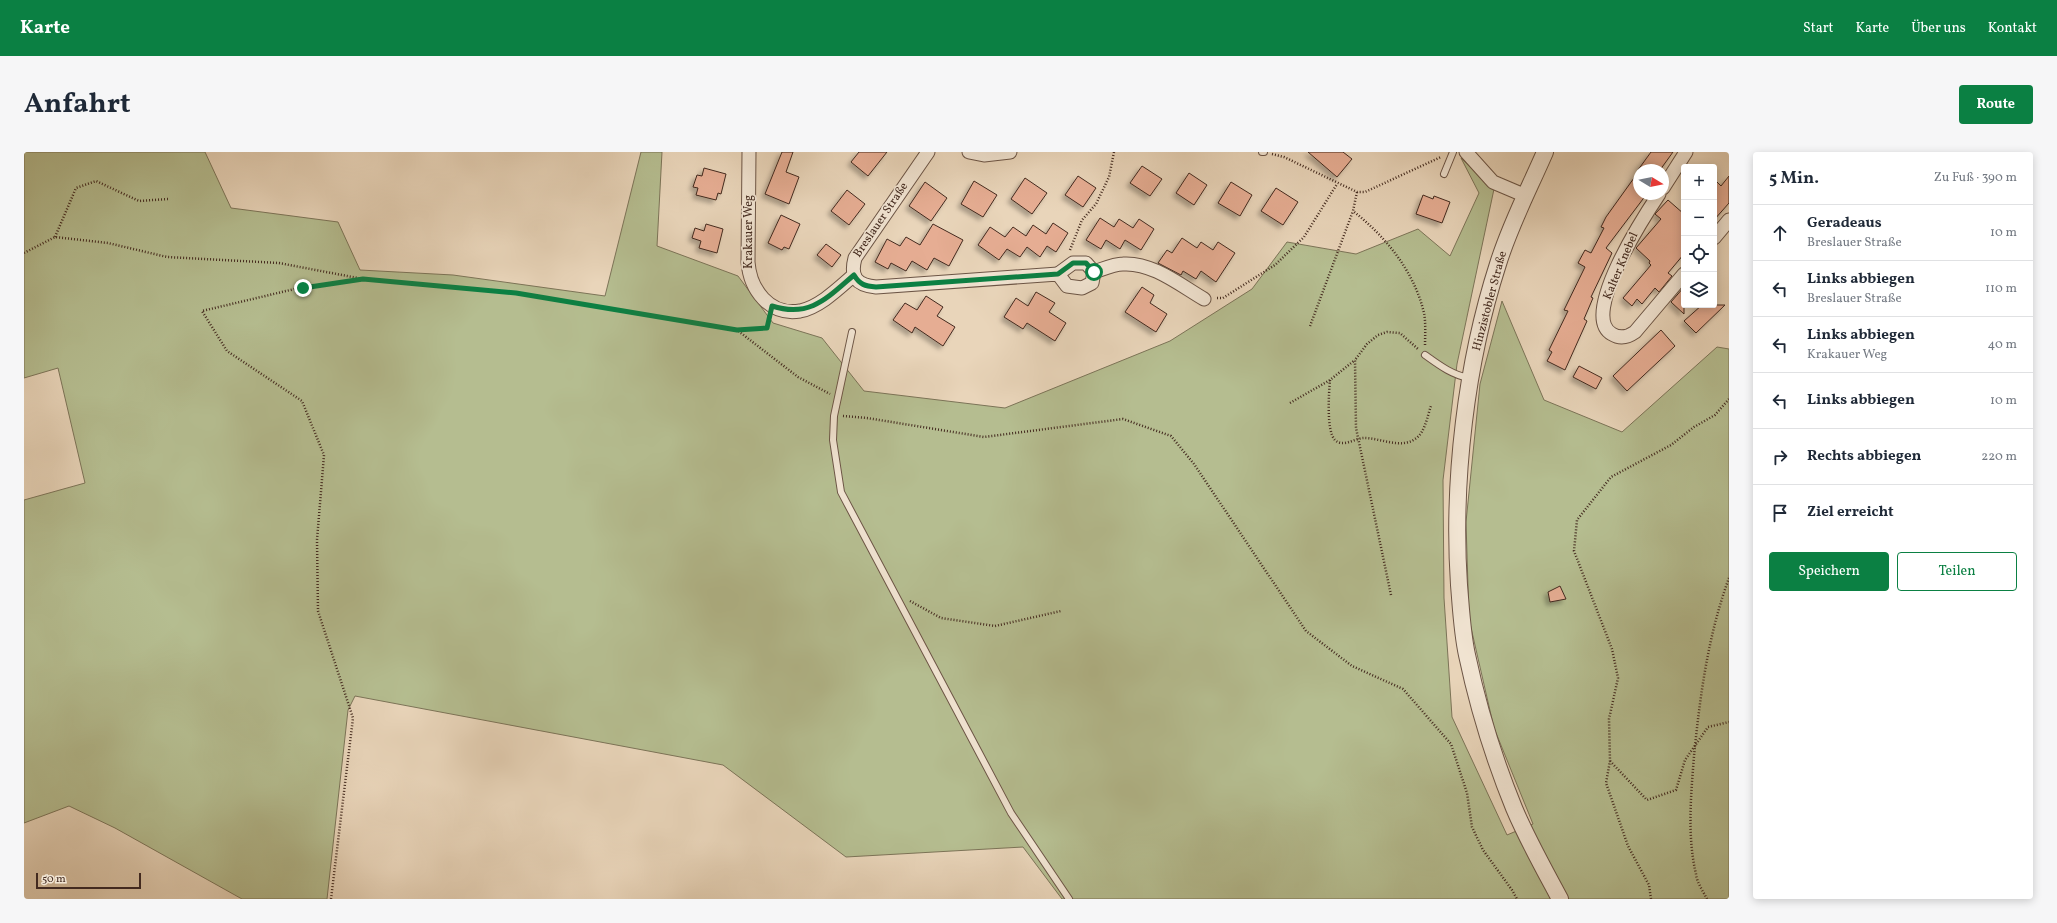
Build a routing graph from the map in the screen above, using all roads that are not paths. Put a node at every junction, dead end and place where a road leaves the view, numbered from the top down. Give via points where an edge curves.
1 (749, 152) edge
2 (969, 152) edge
3 (1010, 152) edge
4 (1453, 152) edge
5 (1466, 152) edge
6 (1545, 152) edge
7 (1686, 152) edge
8 (924, 153) edge
9 (1444, 174) dead end
10 (1669, 179) edge
11 (1526, 196) junction
12 (1655, 200) edge
13 (1729, 220) edge
14 (1716, 236) edge
15 (1094, 272) junction
16 (1058, 274) junction
17 (854, 275) junction
18 (1681, 278) edge
19 (1204, 299) road end
20 (852, 332) dead end
21 (1425, 355) road end
22 (1471, 379) junction
23 (1069, 899) edge
24 (1560, 899) edge

1 - 17 street, Krakauer Weg via 749,276 758,292 772,306 800,311 824,300
2 - 3 street via 984,155
4 - 9 lane
5 - 11 street via 1493,182
6 - 11 street, Hinzistobler Straße
7 - 10 street
8 - 17 street, Breslauer Straße via 855,258 852,268
11 - 22 street, Hinzistobler Straße via 1498,264
12 - 18 street, Kalter Knebel via 1634,232 1612,280 1602,312 1603,325 1618,336 1635,332
13 - 14 street
15 - 16 street, Breslauer Straße via 1086,263 1073,263
15 - 16 street via 1092,283 1082,288 1067,286
15 - 19 street via 1123,264 1141,266 1154,270
16 - 17 street, Breslauer Straße via 876,287 865,286 858,282
20 - 23 lane via 834,416 833,440 841,492 1011,813
21 - 22 lane via 1445,369
22 - 24 street, Hinzistobler Straße via 1461,457 1458,516 1460,601 1466,654 1492,750 1515,810

